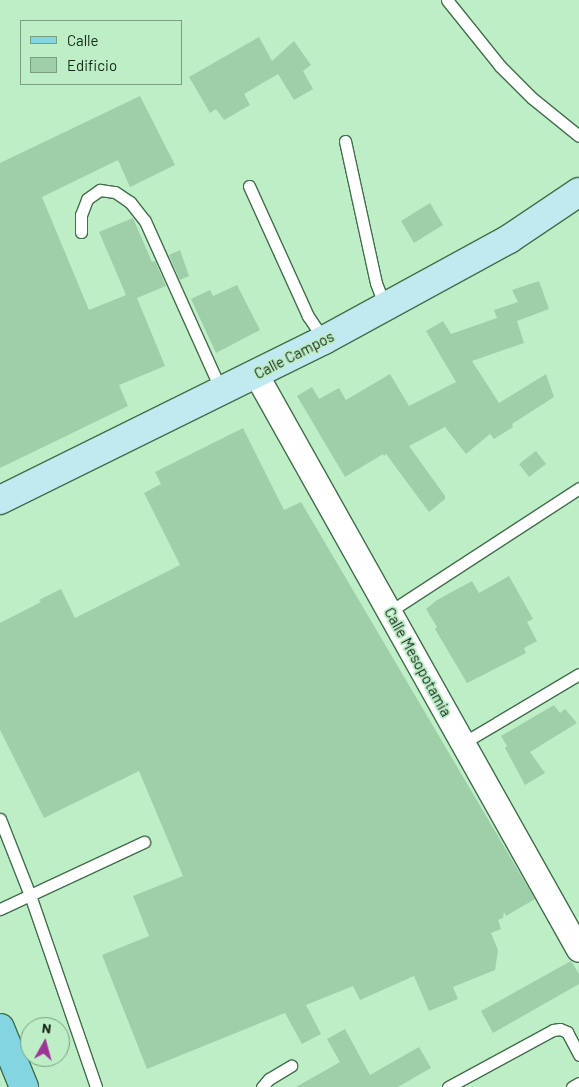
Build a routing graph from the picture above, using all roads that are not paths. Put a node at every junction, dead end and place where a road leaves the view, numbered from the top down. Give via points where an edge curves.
1 (447, 0) edge
2 (579, 136) edge
3 (345, 141) dead end
4 (249, 186) dead end
5 (579, 192) edge
6 (81, 232) dead end
7 (385, 307) junction
8 (324, 340) junction
9 (256, 374) junction
10 (222, 392) junction
11 (579, 488) edge
12 (0, 500) edge
13 (389, 612) junction
14 (579, 674) edge
15 (463, 743) junction
16 (0, 819) edge
17 (144, 842) dead end
18 (30, 895) junction
19 (0, 909) edge
20 (579, 950) edge
21 (0, 1028) edge
22 (579, 1055) edge
23 (291, 1066) dead end
24 (579, 1083) edge
25 (24, 1087) edge
26 (96, 1087) edge
27 (262, 1087) edge
28 (448, 1087) edge
29 (572, 1087) edge

1 - 2 lane via 500,66 532,98
3 - 7 lane via 376,283
4 - 8 lane via 308,316
5 - 7 street, Calle Campos via 509,239
6 - 10 lane via 81,215 87,198 100,190 115,192 130,202 145,221
7 - 8 street, Calle Campos
8 - 9 street, Calle Campos
9 - 10 street, Calle Campos
9 - 13 street, Calle Mesopotamia
10 - 12 street, Calle Campos
11 - 13 lane
13 - 15 street, Calle Mesopotamia
14 - 15 lane
15 - 20 street, Calle Mesopotamia
16 - 18 lane
17 - 18 lane
18 - 19 lane
18 - 26 lane
21 - 25 main road
22 - 28 lane via 567,1032 553,1030
23 - 27 lane
24 - 29 lane

